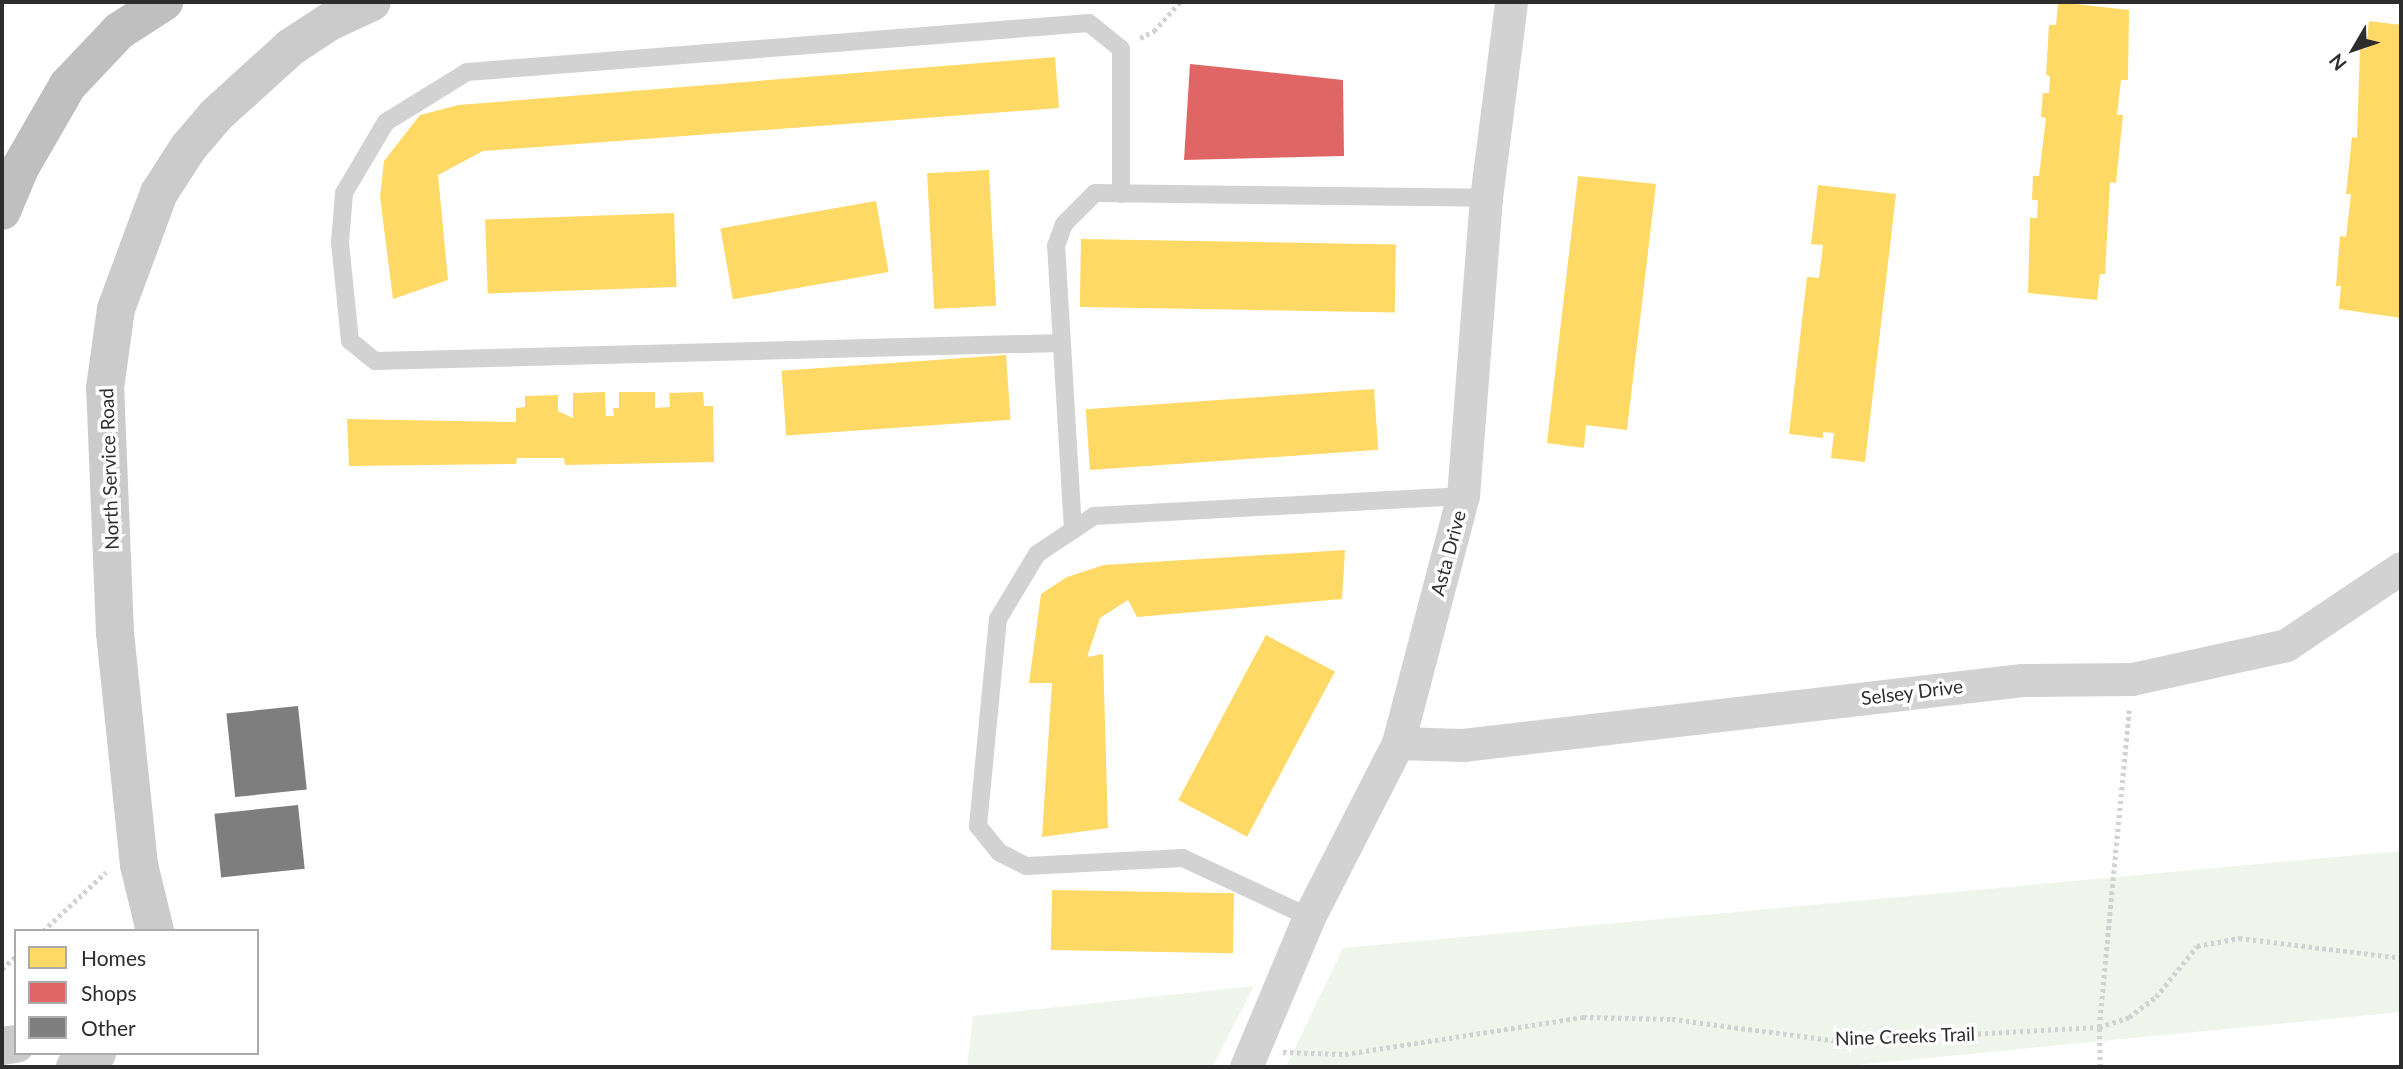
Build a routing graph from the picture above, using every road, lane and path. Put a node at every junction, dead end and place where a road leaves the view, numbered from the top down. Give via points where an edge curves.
1 (164, 2) edge
2 (372, 2) edge
3 (1180, 2) edge
4 (1511, 2) edge
5 (1121, 49) junction
6 (1121, 194) junction
7 (1486, 198) junction
8 (2, 211) edge
9 (1060, 343) junction
10 (1463, 496) junction
11 (1073, 530) junction
12 (2401, 568) edge
13 (2132, 679) junction
14 (1398, 743) junction
15 (136, 841) junction
16 (1310, 917) junction
17 (147, 926) edge
18 (45, 929) edge
19 (2401, 958) edge
20 (2099, 1027) junction
21 (94, 1055) edge
22 (1251, 1056) edge
23 (75, 1067) edge
24 (2100, 1067) edge

1 - 8 highway via 120,31 68,85 20,167
2 - 15 street, North Service Road via 291,47 216,115 188,148 159,193 116,309 105,388 115,633
3 - 5 path via 1154,31
4 - 7 street, Asta Drive
5 - 6 lane
5 - 9 lane via 1089,23 467,72 386,122 344,193 340,243 350,341 375,361
6 - 7 lane
6 - 9 lane via 1096,193 1064,224 1056,246
7 - 10 street, Asta Drive
9 - 11 lane
10 - 11 lane via 1094,516
10 - 14 street, Asta Drive
11 - 16 lane via 1037,554 998,619 978,826 999,852 1026,866 1183,858
12 - 13 street, Selsey Drive via 2286,645
13 - 14 street, Selsey Drive via 2022,680 1463,744
13 - 20 path
14 - 16 street, Asta Drive
15 - 17 street, North Service Road
15 - 18 path
16 - 22 street, Asta Drive
19 - 20 path, Nine Creeks Trail via 2239,939 2197,946 2156,997 2129,1017
20 - 22 path, Nine Creeks Trail via 1838,1041 1672,1019 1583,1017 1345,1054
20 - 24 path
21 - 23 street

